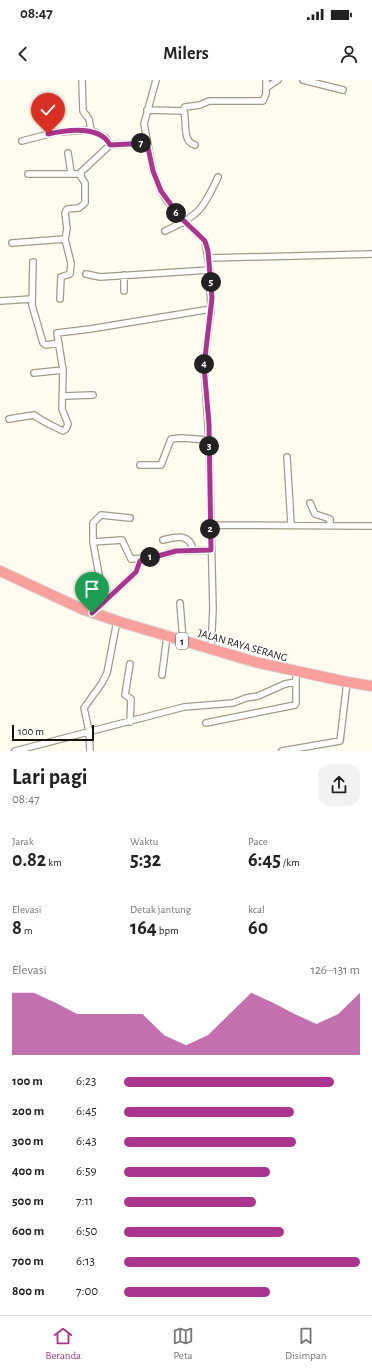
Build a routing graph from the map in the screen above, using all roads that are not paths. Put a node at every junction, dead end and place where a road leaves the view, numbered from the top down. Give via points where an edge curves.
1 (82, 80) edge
2 (156, 80) edge
3 (266, 80) edge
4 (278, 80) edge
5 (303, 80) edge
6 (266, 88) junction
7 (343, 90) dead end
8 (146, 110) junction
9 (182, 111) junction
10 (91, 130) junction
11 (22, 141) dead end
12 (147, 143) junction
13 (110, 145) junction
14 (195, 145) dead end
15 (68, 153) dead end
16 (71, 173) junction
17 (28, 174) dead end
18 (81, 174) junction
19 (218, 177) dead end
20 (185, 222) junction
21 (165, 231) dead end
22 (65, 238) junction
23 (12, 243) dead end
24 (372, 254) edge
25 (209, 258) junction
26 (33, 262) dead end
27 (210, 270) junction
28 (86, 274) dead end
29 (124, 275) junction
30 (124, 291) dead end
31 (32, 298) junction
32 (60, 299) dead end
33 (0, 301) edge
34 (211, 309) junction
35 (59, 343) junction
36 (63, 370) junction
37 (34, 373) dead end
38 (93, 395) dead end
39 (64, 396) junction
40 (9, 419) dead end
41 (209, 440) junction
42 (287, 457) dead end
43 (140, 465) dead end
44 (310, 503) dead end
45 (130, 518) dead end
46 (291, 524) junction
47 (210, 525) junction
48 (330, 526) junction
49 (372, 526) edge
50 (163, 540) dead end
51 (93, 542) junction
52 (193, 549) junction
53 (211, 550) junction
54 (146, 558) junction
55 (0, 571) edge
56 (180, 603) dead end
57 (87, 611) junction
58 (117, 621) junction
59 (167, 636) junction
60 (183, 641) junction
61 (211, 650) junction
62 (130, 664) dead end
63 (162, 675) dead end
64 (296, 677) junction
65 (347, 682) junction
66 (372, 686) edge
67 (130, 722) junction
68 (206, 723) dead end
69 (89, 731) junction
70 (15, 751) edge
71 (90, 751) edge
72 (282, 751) edge

1 - 10 street via 84,111
2 - 8 street
3 - 6 street
4 - 6 street
5 - 7 street
6 - 9 street via 266,98 263,101 210,101 200,106 185,107
8 - 9 street
8 - 12 street via 144,124
9 - 14 street via 186,121 187,140
10 - 11 street via 57,132
10 - 13 street via 106,138
12 - 13 street
12 - 20 street via 153,171 161,191
13 - 18 street via 93,159
15 - 16 street
16 - 17 street
16 - 18 street
18 - 22 street via 85,183 85,203 80,208 65,210
19 - 20 street via 202,208
20 - 21 street
20 - 25 street via 205,241
22 - 23 street
22 - 32 street via 71,272 61,277
24 - 25 street
25 - 27 street
26 - 31 street
27 - 29 street
27 - 34 street
28 - 29 street via 100,277
29 - 30 street
31 - 33 street
31 - 35 street via 44,345
34 - 35 street via 59,332
34 - 41 street via 204,366
35 - 36 street
36 - 37 street
36 - 39 street
38 - 39 street
39 - 40 street via 62,409 68,424 64,430 44,423 34,415
41 - 43 street via 171,439 162,465
41 - 47 street
42 - 46 street
44 - 48 street via 317,516 330,519
45 - 51 street via 101,515 93,523
46 - 47 street
46 - 48 street
47 - 53 street
48 - 49 street
50 - 52 street via 186,539 191,542
51 - 54 street via 122,540 131,559
51 - 57 street via 101,586
52 - 53 street
52 - 54 street
53 - 61 street
54 - 57 street via 138,564 136,572
55 - 57 highway, JALAN RAYA SERANG / 1
56 - 60 street
57 - 58 highway, JALAN RAYA SERANG / 1
58 - 59 highway, JALAN RAYA SERANG / 1
58 - 69 street via 107,673 84,708
59 - 60 highway, JALAN RAYA SERANG / 1
59 - 63 street
60 - 61 highway, JALAN RAYA SERANG / 1
61 - 64 highway, JALAN RAYA SERANG / 1
62 - 67 street via 125,695 131,699
64 - 65 highway, JALAN RAYA SERANG / 1
64 - 67 street via 258,696 233,703 184,707
64 - 68 street via 295,705
65 - 66 highway, JALAN RAYA SERANG / 1
65 - 72 street via 340,741
67 - 69 street
69 - 70 street
69 - 71 street

